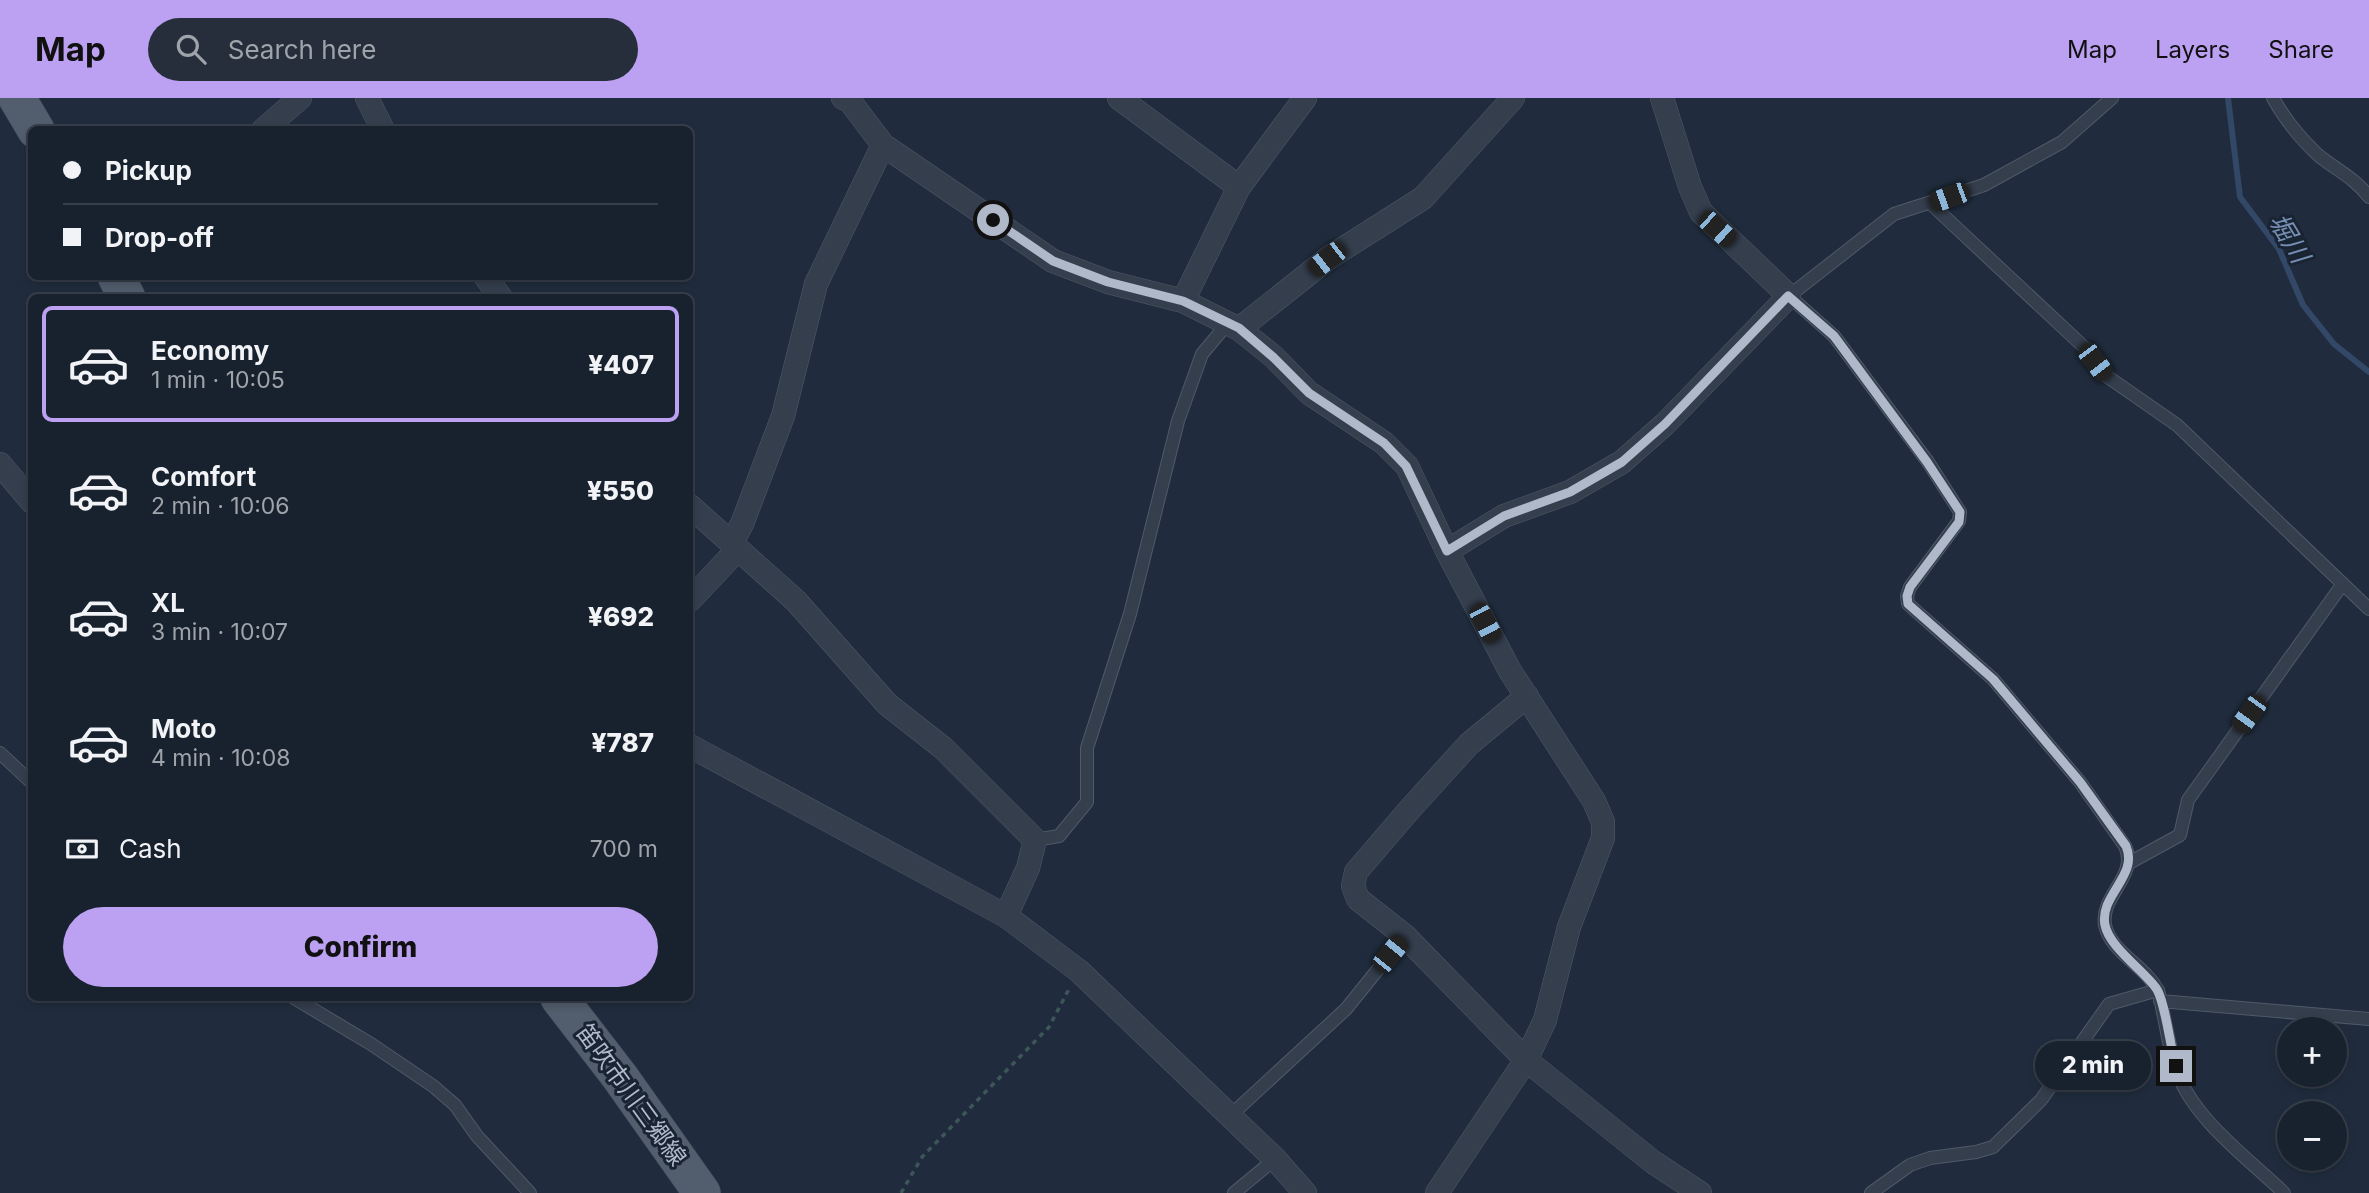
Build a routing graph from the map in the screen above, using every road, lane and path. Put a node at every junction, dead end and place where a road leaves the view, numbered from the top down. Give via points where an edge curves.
1 (17, 98) edge
2 (300, 98) edge
3 (367, 98) edge
4 (1119, 98) edge
5 (1305, 98) edge
6 (1513, 98) edge
7 (1662, 98) edge
8 (2112, 98) edge
9 (2273, 98) edge
10 (847, 99) edge
11 (34, 126) edge
12 (268, 126) edge
13 (381, 126) edge
14 (883, 145) junction
15 (1239, 187) junction
16 (2369, 197) edge
17 (1931, 204) junction
18 (1788, 296) junction
19 (1183, 301) junction
20 (1234, 326) junction
21 (0, 464) edge
22 (28, 497) edge
23 (693, 509) edge
24 (735, 546) junction
25 (1447, 551) junction
26 (2342, 585) junction
27 (693, 596) edge
28 (2369, 609) edge
29 (1527, 696) junction
30 (693, 748) edge
31 (0, 753) edge
32 (28, 779) edge
33 (1035, 840) junction
34 (2129, 863) junction
35 (1006, 916) junction
36 (1405, 936) junction
37 (1079, 971) junction
38 (2159, 995) junction
39 (299, 1001) edge
40 (560, 1001) edge
41 (2369, 1019) edge
42 (1526, 1060) junction
43 (1230, 1116) junction
44 (1275, 1159) junction
45 (530, 1193) edge
46 (702, 1193) edge
47 (901, 1193) edge
48 (1234, 1193) edge
49 (1305, 1193) edge
50 (1437, 1193) edge
51 (1700, 1193) edge
52 (1871, 1193) edge
53 (2284, 1193) edge

1 - 11 main road
2 - 12 street
3 - 13 street
4 - 15 street
5 - 15 street
6 - 20 street via 1423,198
7 - 18 street via 1701,212
8 - 17 lane via 2062,142 1984,185
9 - 16 lane via 2317,154
10 - 14 street
14 - 19 street via 1053,261 1108,282
14 - 24 street via 816,284 783,416
15 - 19 street
17 - 18 lane via 1894,214
17 - 26 lane via 2085,348 2105,375 2177,425
18 - 25 street via 1665,424 1622,462 1570,492 1504,516
18 - 34 lane via 1834,336 1960,512 1959,522 1910,587 1908,604 1993,679 2080,782 2126,846
19 - 20 street
20 - 25 street via 1309,393 1384,443 1406,466
20 - 33 lane via 1202,354 1178,421 1130,614 1087,748 1087,802 1059,836
21 - 22 street
23 - 24 street
24 - 27 street
24 - 33 street via 796,601 887,704 943,748
25 - 29 street
26 - 28 lane
26 - 34 lane via 2188,800 2180,835
29 - 36 street via 1469,744 1356,872 1353,886 1358,899
29 - 42 street via 1594,801 1603,822 1603,838 1569,927 1545,1020
30 - 35 street
31 - 32 lane
33 - 35 street
34 - 38 lane via 2106,910 2105,925
35 - 37 street
36 - 42 street
36 - 43 lane via 1346,1009
37 - 43 street
37 - 47 path via 1049,1027 922,1157
38 - 41 lane
38 - 52 lane via 2109,1004 2041,1100 1993,1147 1930,1157 1910,1165
38 - 53 lane via 2181,1081 2201,1112
39 - 45 lane via 433,1086 455,1105
40 - 46 main road, 笛吹市川三郷線
42 - 50 street
42 - 51 street via 1653,1162
43 - 44 street
44 - 48 lane
44 - 49 street

